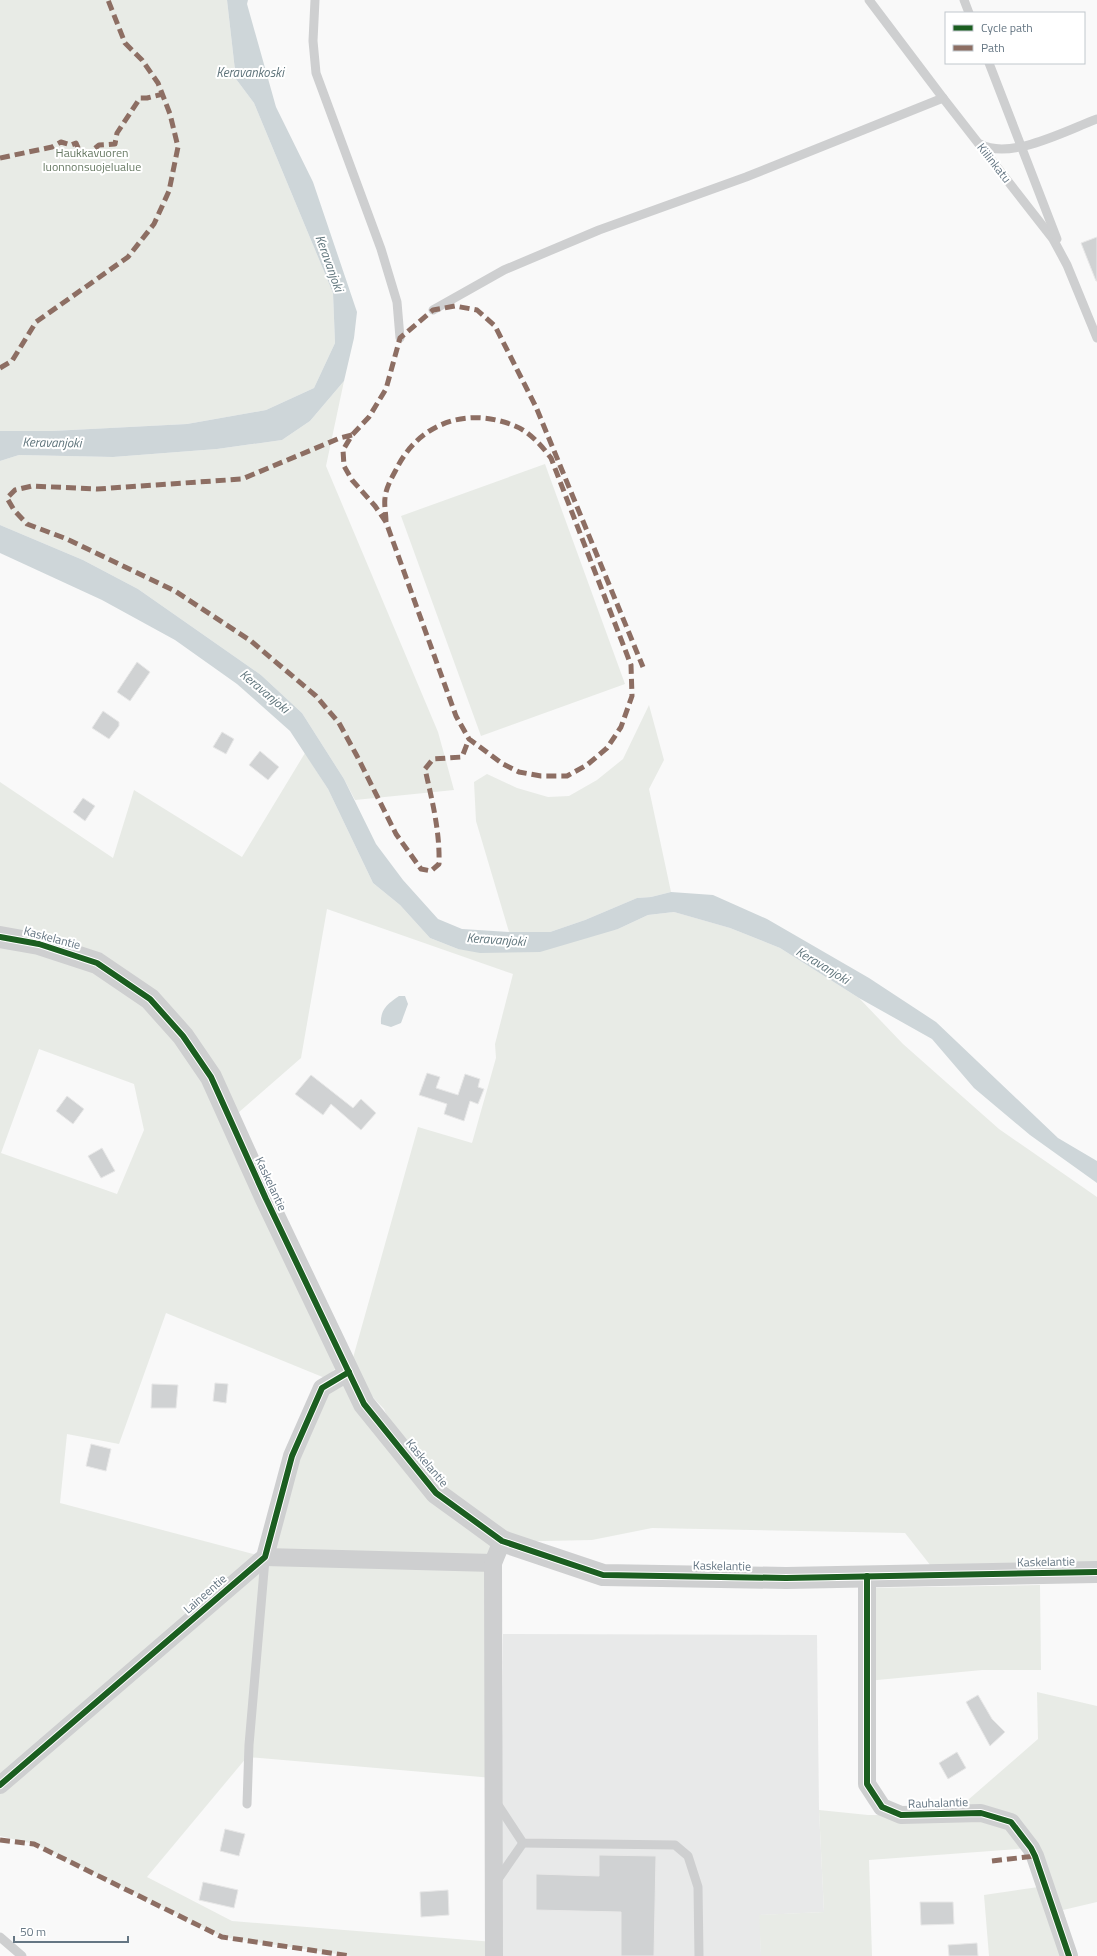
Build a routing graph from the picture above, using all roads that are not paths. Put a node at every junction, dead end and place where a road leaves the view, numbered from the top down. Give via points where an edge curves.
1 (315, 0) edge
2 (869, 0) edge
3 (964, 0) edge
4 (969, 12) edge
5 (989, 64) edge
6 (942, 98) junction
7 (1097, 119) edge
8 (978, 142) junction
9 (1020, 147) junction
10 (1067, 265) junction
11 (433, 310) dead end
12 (400, 338) dead end
13 (1097, 338) edge
14 (0, 937) edge
15 (349, 1372) junction
16 (502, 1541) junction
17 (265, 1557) junction
18 (493, 1563) junction
19 (1097, 1572) edge
20 (866, 1576) junction
21 (0, 1785) edge
22 (493, 1798) junction
23 (247, 1804) dead end
24 (523, 1843) junction
25 (494, 1885) junction
26 (0, 1938) edge
27 (22, 1956) edge
28 (494, 1956) edge
29 (699, 1956) edge
30 (1069, 1956) edge

1 - 12 lane via 313,41 316,73 381,249 397,302
2 - 6 lane, Kiilinkatu
3 - 4 lane
5 - 9 lane
6 - 8 lane, Kiilinkatu
6 - 11 lane via 746,177 599,230 504,270
7 - 9 lane
8 - 9 lane via 988,148 1008,150
8 - 10 lane, Kiilinkatu via 1052,239
9 - 10 lane
10 - 13 lane, Kiilinkatu
14 - 15 street, Kaskelantie via 39,944 97,962 150,999 183,1036 211,1077 272,1213
15 - 16 street, Kaskelantie via 364,1404 436,1493
15 - 17 street via 322,1388 292,1456
16 - 18 street
16 - 20 street, Kaskelantie via 603,1575 786,1578
17 - 18 street
17 - 21 street, Laineentie
17 - 23 lane via 249,1746
18 - 22 street
19 - 20 street, Kaskelantie
20 - 30 street, Rauhalantie via 867,1784 882,1807 901,1815 981,1813 1011,1822 1035,1856
22 - 24 lane
22 - 25 street
24 - 25 lane
24 - 29 lane via 675,1845 688,1856 698,1887
25 - 28 street
26 - 27 lane

